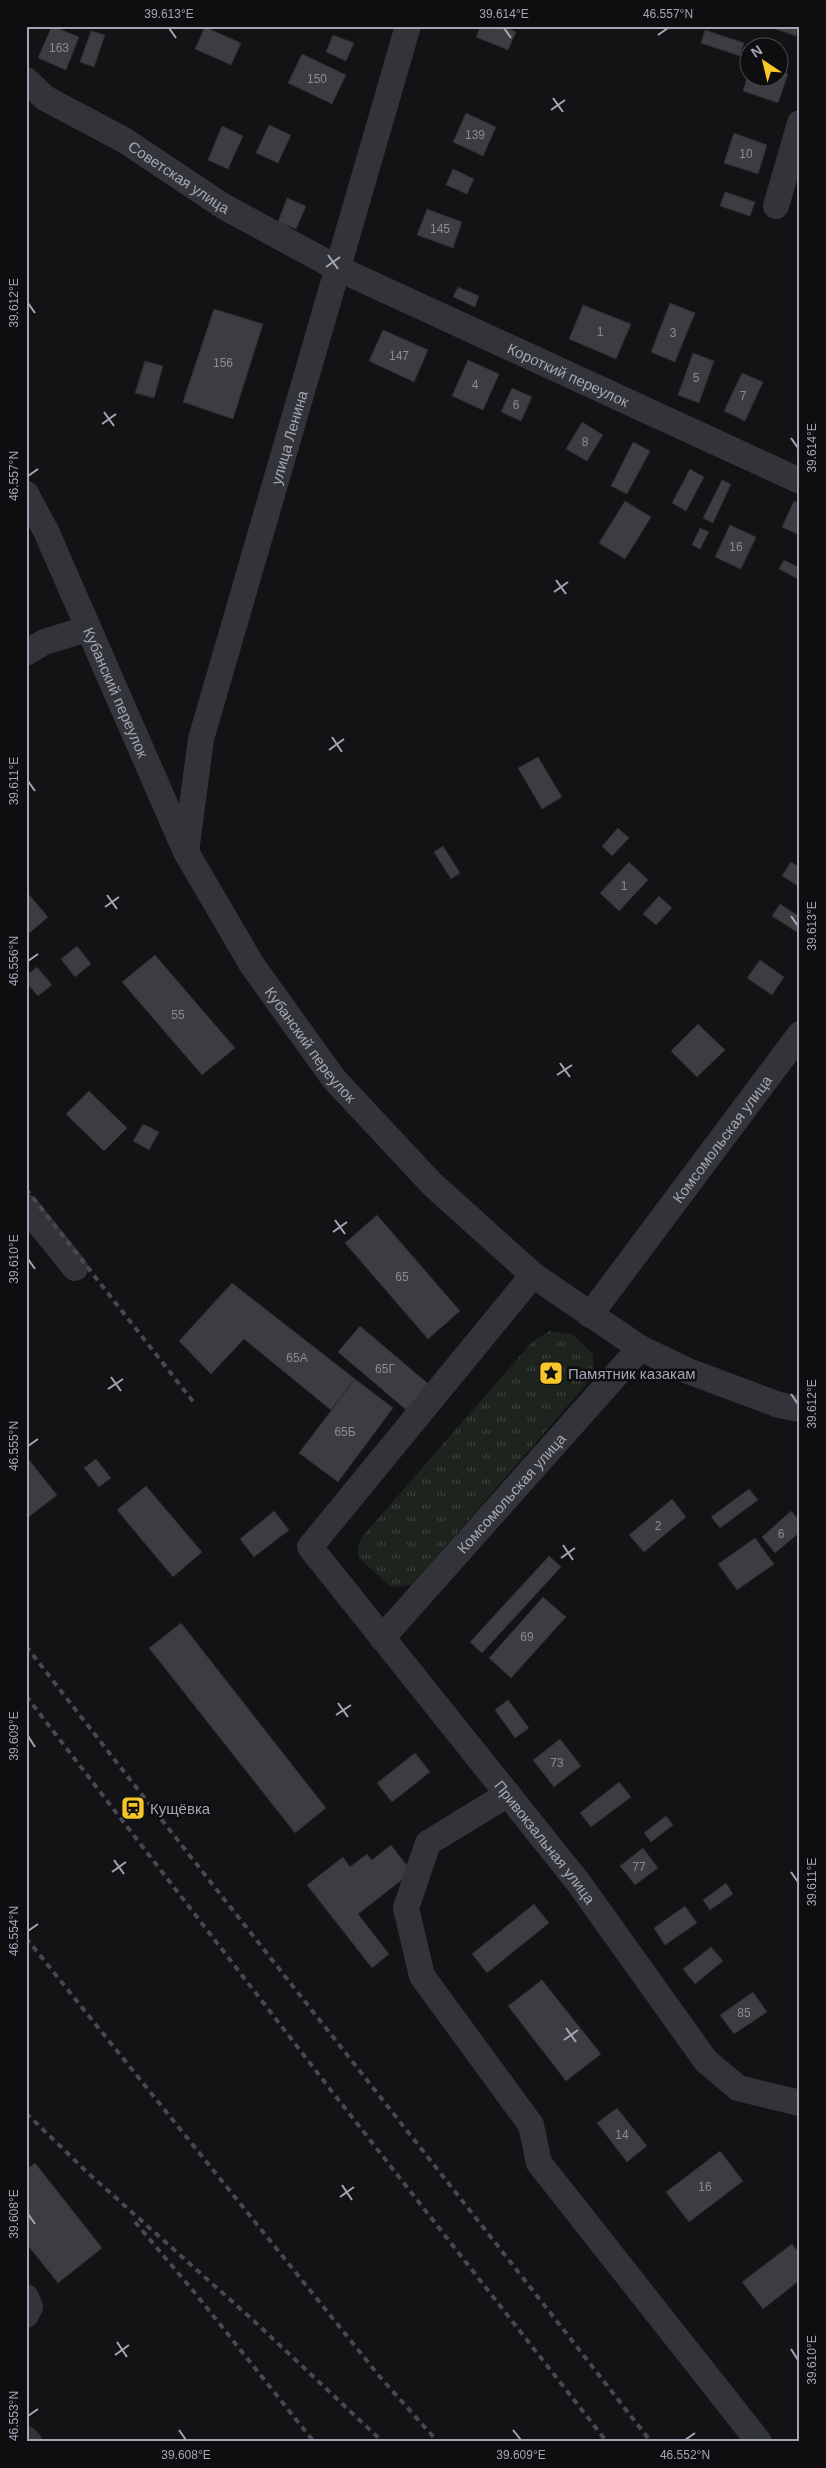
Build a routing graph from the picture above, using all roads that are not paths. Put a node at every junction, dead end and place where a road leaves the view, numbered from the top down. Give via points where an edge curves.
1 (408, 26) edge
2 (26, 80) edge
3 (800, 123) edge
4 (776, 206) dead end
5 (337, 268) junction
6 (800, 481) edge
7 (26, 494) edge
8 (87, 629) junction
9 (26, 653) edge
10 (186, 852) junction
11 (800, 1034) edge
12 (26, 1208) edge
13 (75, 1268) dead end
14 (534, 1275) junction
15 (590, 1315) junction
16 (640, 1348) junction
17 (800, 1409) edge
18 (382, 1638) junction
19 (508, 1794) junction
20 (800, 2103) edge
21 (26, 2297) edge
22 (26, 2315) edge
23 (759, 2442) edge

1 - 5 street, улица Ленина
2 - 5 street, Советская улица via 45,98 124,140 223,206
3 - 4 street
5 - 6 street, Короткий переулок
5 - 10 street, улица Ленина via 201,739
7 - 8 street, Кубанский переулок via 46,531
8 - 9 street via 44,642
8 - 10 street, Кубанский переулок
10 - 14 street, Кубанский переулок via 252,965 334,1079 432,1184
11 - 15 street, Комсомольская улица
12 - 13 street
14 - 15 street, Кубанский переулок
14 - 18 street, Привокзальная улица via 310,1547
15 - 16 street, Кубанский переулок
16 - 17 street, Кубанский переулок via 688,1372 779,1405
16 - 18 street, Комсомольская улица
18 - 19 street, Привокзальная улица
19 - 20 street, Привокзальная улица via 578,1882 706,2060 738,2088
19 - 23 street via 428,1843 406,1908 422,1976 531,2125 539,2163
21 - 22 street via 30,2306

